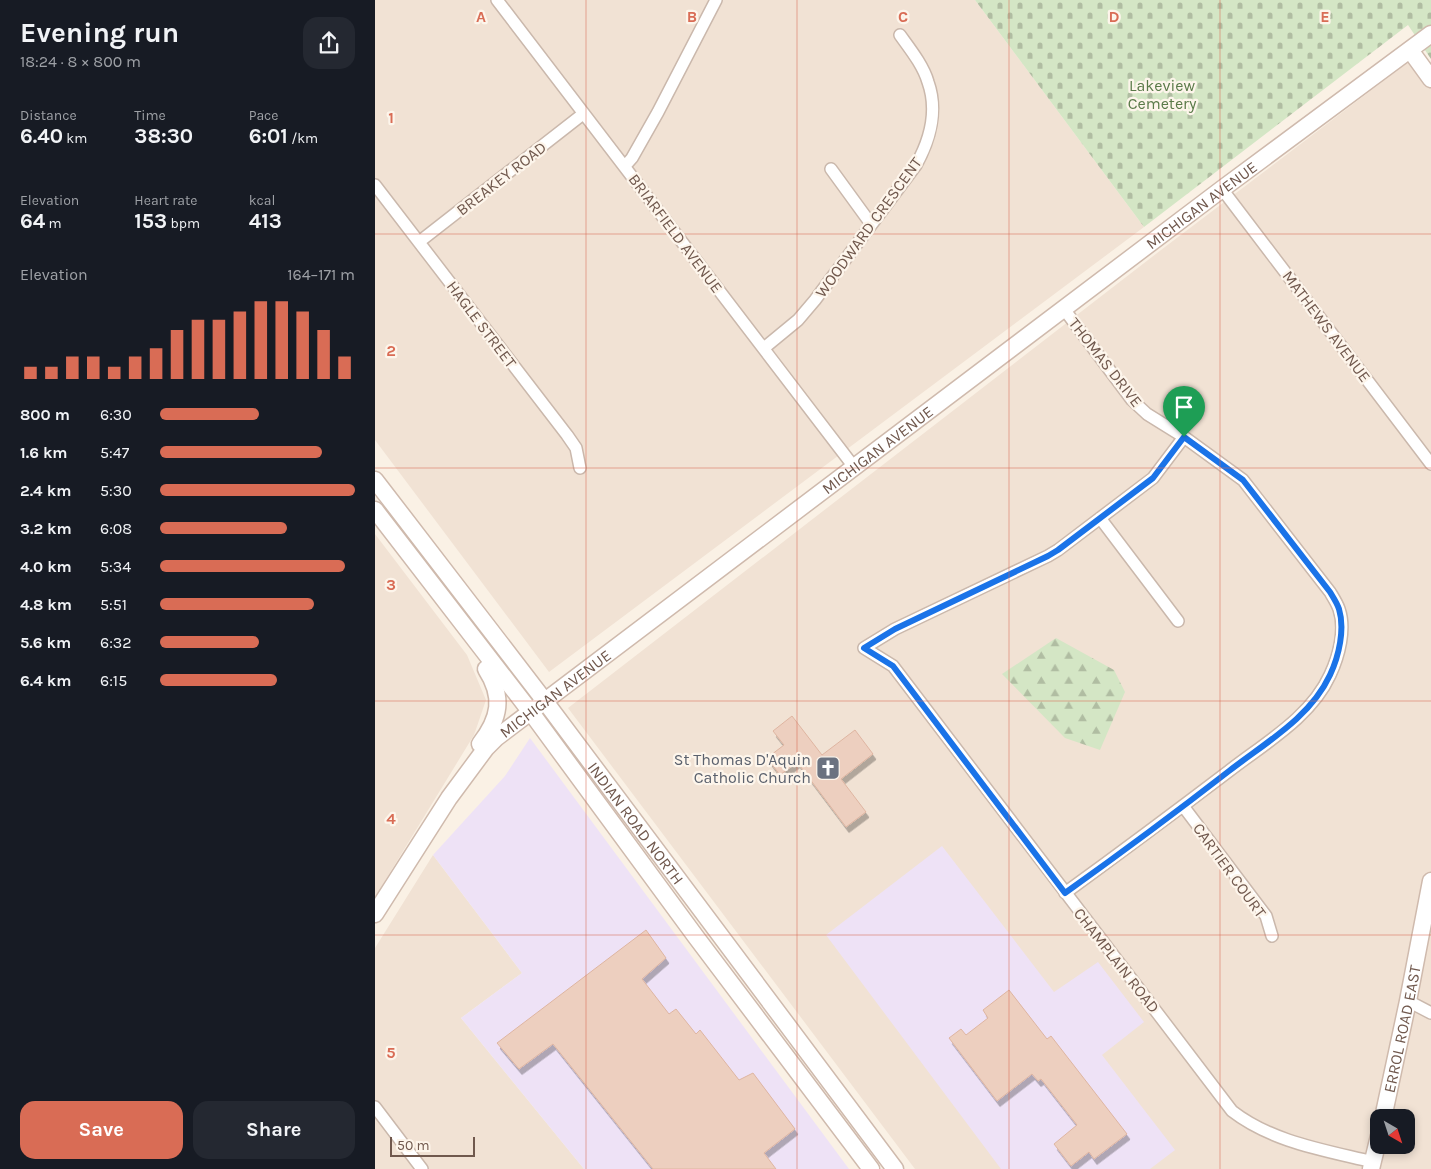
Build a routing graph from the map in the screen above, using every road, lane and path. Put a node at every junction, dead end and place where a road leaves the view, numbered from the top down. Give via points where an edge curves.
1 (497, 0) edge
2 (715, 0) edge
3 (1431, 34) edge
4 (900, 35) dead end
5 (1410, 50) junction
6 (1431, 79) edge
7 (583, 114) junction
8 (625, 166) junction
9 (831, 169) dead end
10 (375, 185) edge
11 (1222, 188) junction
12 (871, 224) junction
13 (419, 242) junction
14 (1064, 309) junction
15 (764, 348) junction
16 (1184, 437) junction
17 (1431, 464) edge
18 (854, 467) junction
19 (580, 468) dead end
20 (375, 480) edge
21 (375, 510) edge
22 (1100, 518) junction
23 (1178, 621) dead end
24 (463, 627) junction
25 (544, 700) junction
26 (530, 711) junction
27 (449, 798) junction
28 (1183, 806) junction
29 (1431, 881) edge
30 (1065, 893) junction
31 (375, 914) edge
32 (1272, 936) dead end
33 (1408, 1001) junction
34 (1431, 1013) edge
35 (375, 1107) edge
36 (1385, 1109) edge
37 (1372, 1166) edge
38 (422, 1169) edge
39 (871, 1169) edge
40 (895, 1169) edge

1 - 7 street, BRIARFIELD AVENUE
2 - 8 street via 658,112
3 - 5 main road, MICHIGAN AVENUE
4 - 12 street, WOODWARD CRESCENT via 928,81 932,104 930,127 916,165
5 - 6 main road
5 - 11 main road, MICHIGAN AVENUE
7 - 8 street, BRIARFIELD AVENUE
7 - 13 street, BREAKEY ROAD
8 - 15 street, BRIARFIELD AVENUE
9 - 12 street
10 - 13 street, HAGLE STREET
11 - 14 main road, MICHIGAN AVENUE
11 - 17 street, MATHEWS AVENUE
12 - 15 street, WOODWARD CRESCENT via 798,320
13 - 19 street, HAGLE STREET via 567,435 576,448
14 - 16 street, THOMAS DRIVE via 1132,400 1147,414
14 - 18 main road, MICHIGAN AVENUE
15 - 18 street, BRIARFIELD AVENUE
16 - 22 street, CHAMPLAIN ROAD via 1153,478
16 - 28 street, THOMAS DRIVE via 1243,480 1330,592 1339,609 1342,628 1331,675 1303,714
18 - 25 main road, MICHIGAN AVENUE
20 - 25 main road, INDIAN ROAD NORTH
21 - 24 main road, INDIAN ROAD NORTH
22 - 23 street
22 - 30 street, CHAMPLAIN ROAD via 1048,556 895,629 864,648 893,666
24 - 26 main road, INDIAN ROAD NORTH
24 - 27 main road via 496,686 498,703 486,737 460,770
25 - 26 main road, MICHIGAN AVENUE
25 - 40 main road, INDIAN ROAD NORTH
26 - 27 main road, MICHIGAN AVENUE via 492,742
26 - 39 main road, INDIAN ROAD NORTH
27 - 31 main road, MICHIGAN AVENUE
28 - 30 street, THOMAS DRIVE
28 - 32 street, CARTIER COURT via 1266,916
29 - 33 main road, ERROL ROAD EAST
30 - 37 street, CHAMPLAIN ROAD via 1231,1111 1280,1138
33 - 34 street
33 - 36 main road, ERROL ROAD EAST
35 - 38 street

